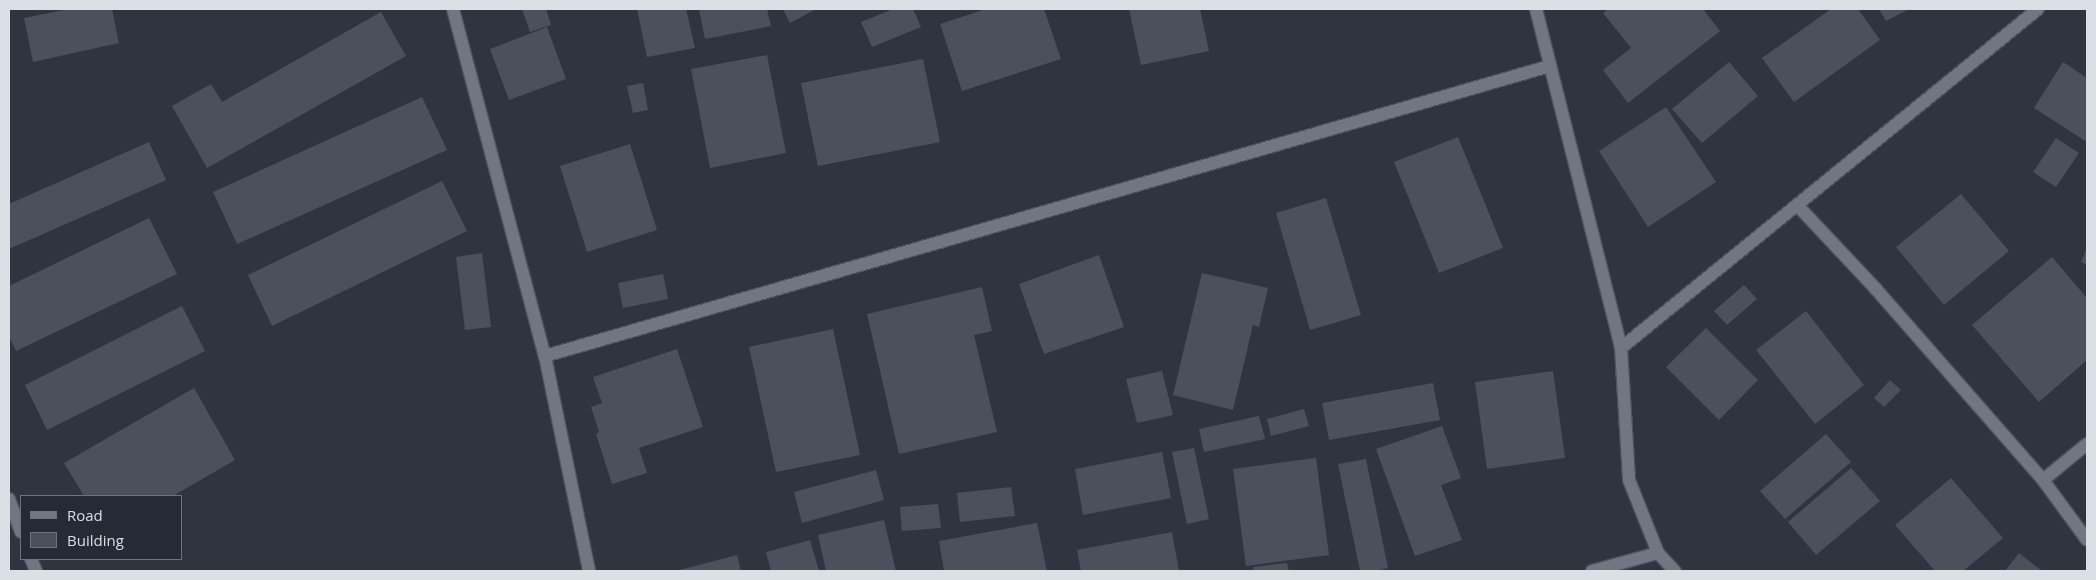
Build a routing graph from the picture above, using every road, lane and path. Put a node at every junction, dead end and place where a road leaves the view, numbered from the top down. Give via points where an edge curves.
1 (453, 9) edge
2 (1536, 9) edge
3 (2038, 9) edge
4 (1550, 66) junction
5 (1797, 205) junction
6 (1621, 348) junction
7 (545, 356) junction
8 (2087, 444) edge
9 (2043, 480) junction
10 (9, 498) edge
11 (20, 529) edge
12 (2087, 540) edge
13 (1658, 553) junction
14 (589, 571) edge
15 (1592, 571) edge
16 (1675, 571) edge

1 - 7 street
2 - 4 street
3 - 5 street
4 - 6 street
4 - 7 street
5 - 6 street
5 - 9 street via 1875,288
6 - 13 street via 1629,480
7 - 14 street
8 - 9 street
9 - 12 street
10 - 11 street
13 - 15 street
13 - 16 street

